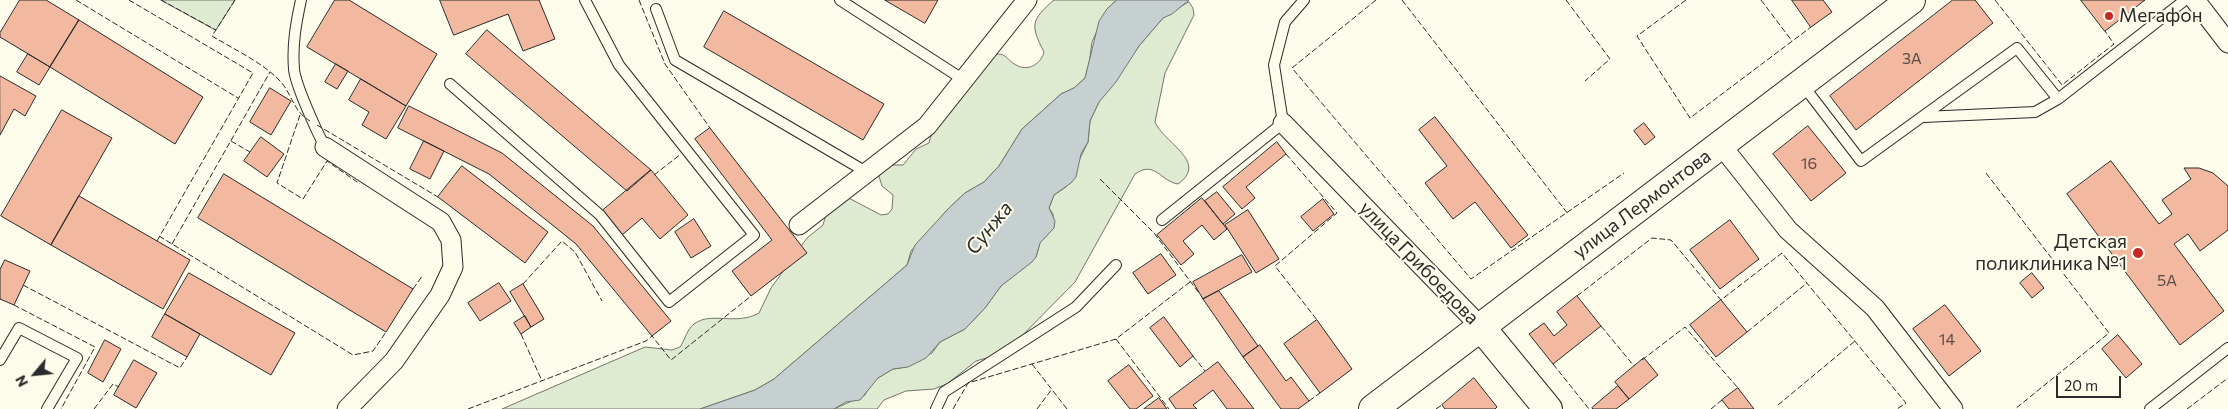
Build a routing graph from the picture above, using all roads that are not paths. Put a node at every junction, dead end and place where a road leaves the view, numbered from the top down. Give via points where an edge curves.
1 (301, 0) edge
2 (585, 0) edge
3 (840, 0) edge
4 (1304, 0) edge
5 (1910, 0) edge
6 (2185, 0) edge
7 (2195, 0) edge
8 (1019, 3) edge
9 (656, 9) dead end
10 (2228, 43) edge
11 (964, 80) junction
12 (1801, 83) junction
13 (450, 84) dead end
14 (2058, 99) junction
15 (1922, 117) junction
16 (1283, 123) junction
17 (1721, 145) junction
18 (325, 147) joint
19 (868, 173) junction
20 (1162, 220) dead end
21 (799, 225) dead end
22 (1116, 265) dead end
23 (1480, 326) junction
24 (2228, 348) edge
25 (0, 360) edge
26 (47, 409) edge
27 (347, 409) edge
28 (936, 409) edge
29 (1373, 409) edge
30 (1548, 409) edge
31 (1952, 409) edge
32 (2150, 409) edge

1 - 18 lane via 294,38 294,71
2 - 13 lane via 619,65 754,235 670,302 600,215
3 - 11 lane
4 - 16 lane via 1285,22 1274,65
5 - 12 street, улица Лермонтова
6 - 14 lane
7 - 10 street
8 - 11 street
9 - 19 lane via 675,60
11 - 19 street via 927,126
12 - 15 lane via 1862,161
12 - 17 street, улица Лермонтова
14 - 15 lane via 2035,112
14 - 15 lane via 2017,48
16 - 20 lane
16 - 23 street, улица Грибоедова
17 - 23 street, улица Лермонтова
17 - 31 street via 1788,230 1875,308
18 - 27 street via 441,222 451,240 452,267 440,295 394,361
19 - 21 street
22 - 28 lane via 1076,307 944,392
23 - 29 street, улица Лермонтова
23 - 30 street, улица Грибоедова
24 - 32 lane
25 - 26 lane via 19,328 77,358

